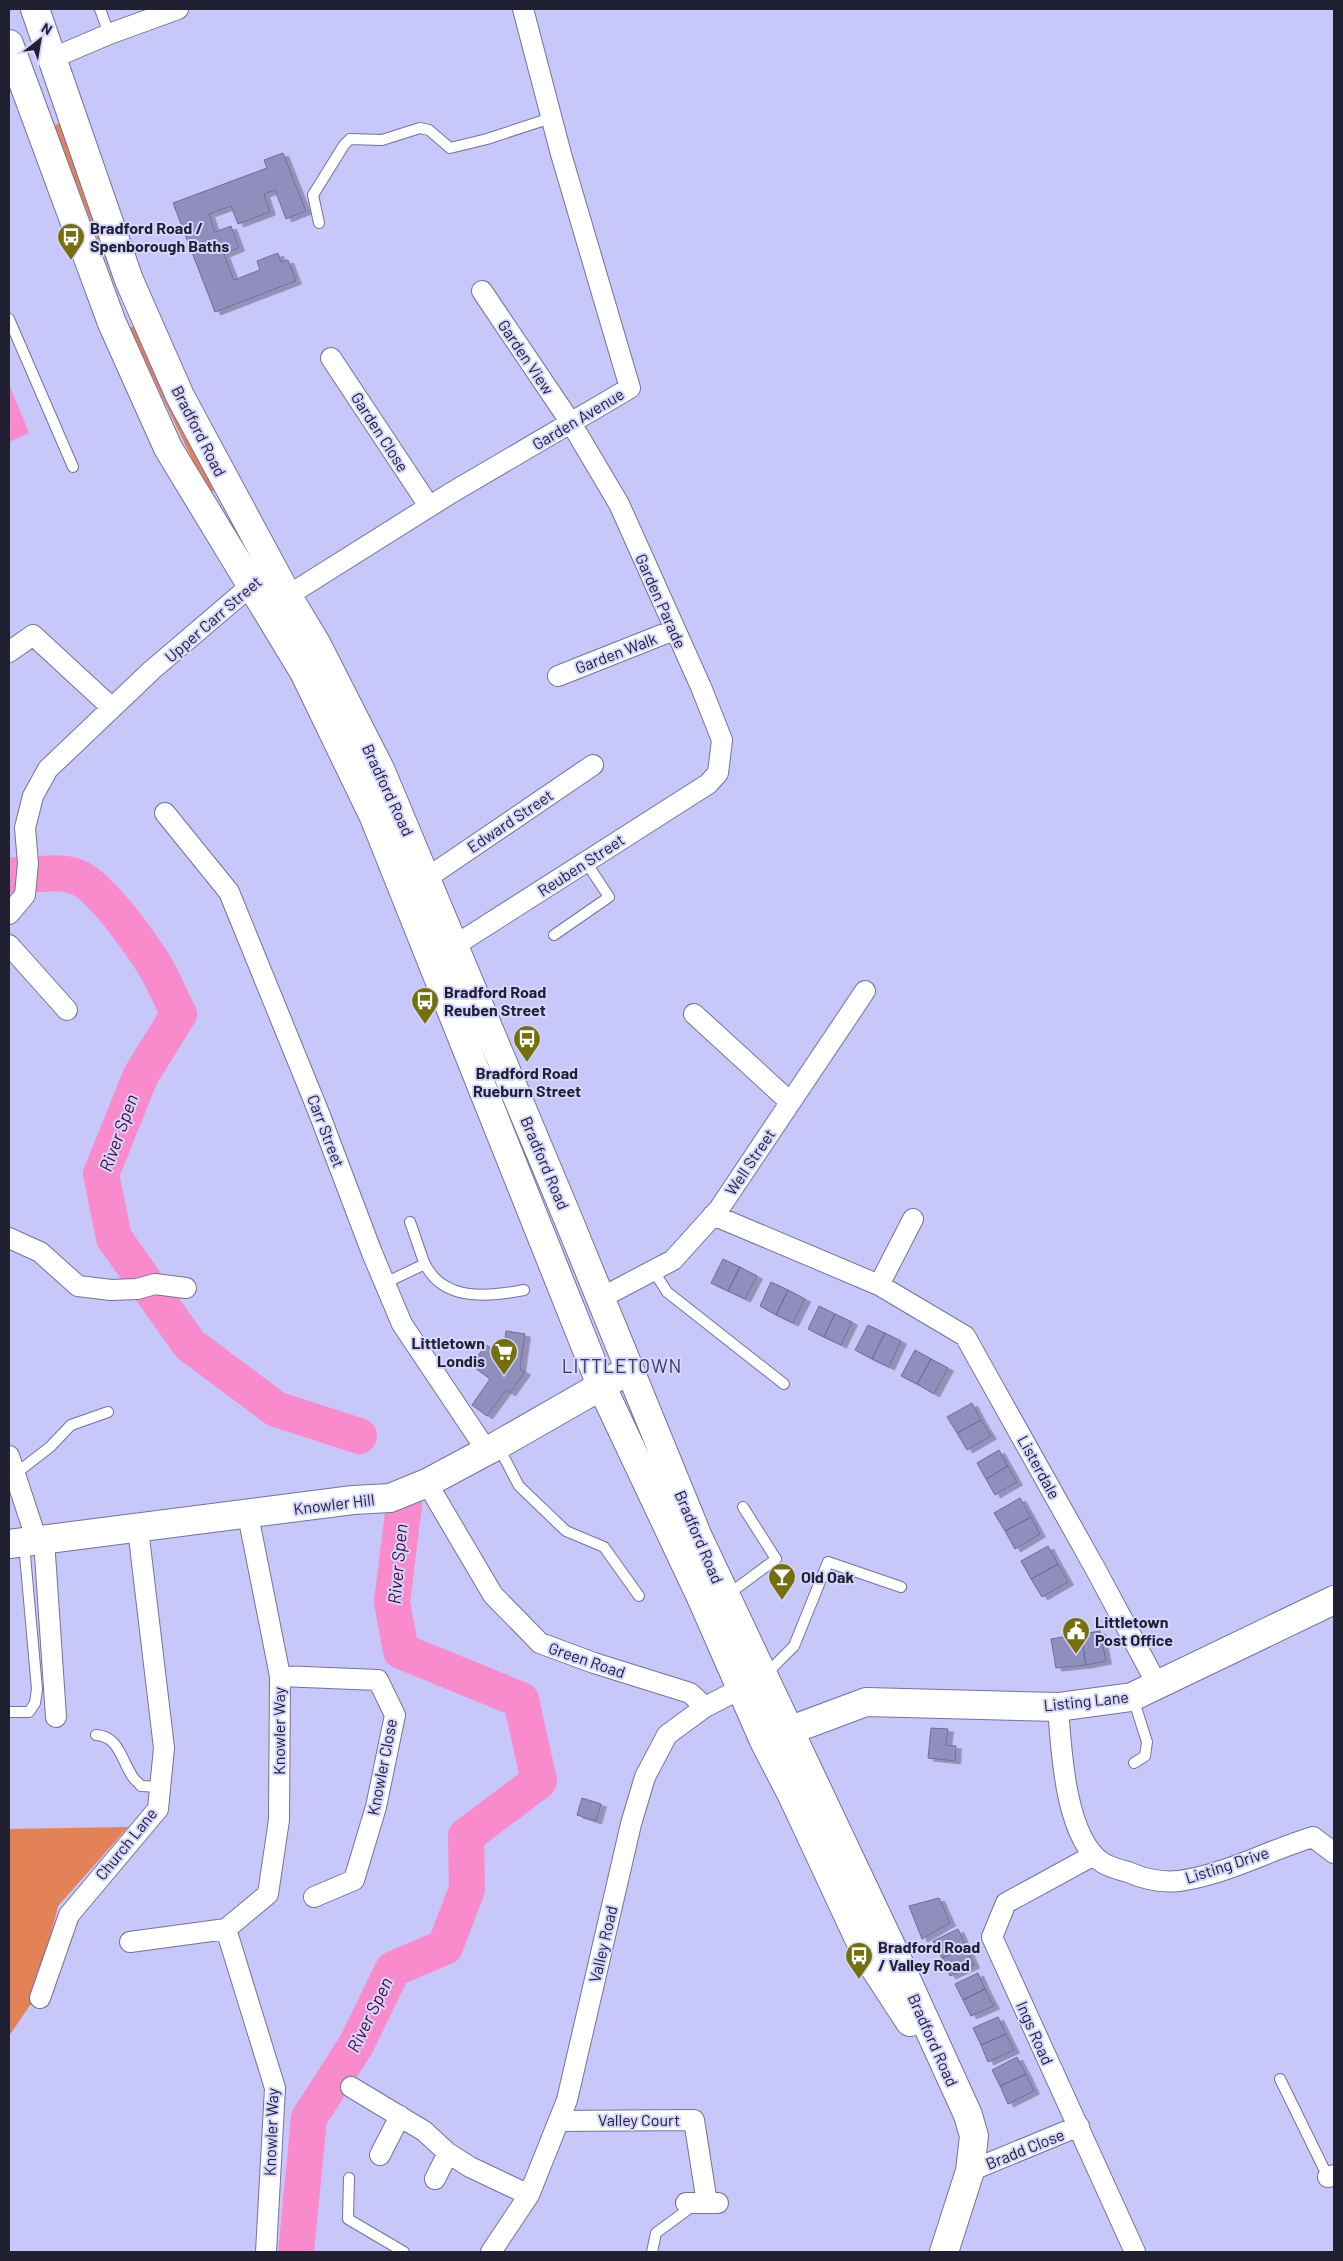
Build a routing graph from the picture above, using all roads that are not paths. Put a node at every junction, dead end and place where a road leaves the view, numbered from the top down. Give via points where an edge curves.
1 (35, 9) edge
2 (100, 9) edge
3 (178, 9) edge
4 (523, 9) edge
5 (109, 34) junction
6 (53, 58) junction
7 (12, 61) edge
8 (552, 118) junction
9 (319, 223) dead end
10 (482, 290) dead end
11 (9, 319) edge
12 (331, 358) dead end
13 (571, 423) junction
14 (73, 467) dead end
15 (429, 506) junction
16 (263, 576) junction
17 (277, 602) junction
18 (674, 630) junction
19 (9, 652) edge
20 (558, 676) dead end
21 (112, 708) junction
22 (593, 765) dead end
23 (708, 784) joint
24 (166, 812) dead end
25 (586, 862) junction
26 (427, 878) junction
27 (9, 914) edge
28 (554, 935) dead end
29 (9, 946) edge
30 (454, 946) junction
31 (865, 991) dead end
32 (67, 1010) dead end
33 (694, 1014) dead end
34 (790, 1102) junction
35 (714, 1215) junction
36 (913, 1219) dead end
37 (410, 1222) dead end
38 (9, 1238) edge
39 (425, 1264) junction
40 (653, 1270) junction
41 (385, 1283) junction
42 (879, 1285) junction
43 (186, 1288) dead end
44 (524, 1290) dead end
45 (601, 1298) junction
46 (629, 1370) junction
47 (784, 1384) dead end
48 (601, 1385) junction
49 (108, 1412) dead end
50 (492, 1448) junction
51 (12, 1465) edge
52 (426, 1483) junction
53 (743, 1507) dead end
54 (248, 1515) junction
55 (138, 1529) junction
56 (28, 1542) edge
57 (900, 1588) dead end
58 (639, 1596) dead end
59 (725, 1597) junction
60 (1334, 1600) edge
61 (280, 1676) junction
62 (752, 1684) junction
63 (1158, 1686) junction
64 (1132, 1697) junction
65 (705, 1707) junction
66 (1058, 1708) junction
67 (9, 1712) edge
68 (56, 1717) dead end
69 (788, 1730) junction
70 (96, 1735) dead end
71 (764, 1740) junction
72 (1134, 1763) dead end
73 (160, 1787) junction
74 (1334, 1853) edge
75 (1094, 1855) junction
76 (314, 1896) dead end
77 (226, 1929) junction
78 (130, 1942) dead end
79 (40, 1998) dead end
80 (1280, 2079) dead end
81 (351, 2087) dead end
82 (960, 2099) junction
83 (400, 2116) junction
84 (559, 2120) junction
85 (1079, 2126) junction
86 (448, 2153) junction
87 (380, 2155) dead end
88 (970, 2171) junction
89 (1331, 2176) edge
90 (348, 2178) dead end
91 (435, 2179) dead end
92 (529, 2195) junction
93 (702, 2203) joint
94 (266, 2252) edge
95 (404, 2252) edge
96 (491, 2252) edge
97 (652, 2252) edge
98 (944, 2252) edge
99 (1135, 2252) edge

1 - 6 main road, Bradford Road
2 - 5 lane
3 - 5 street
4 - 8 street, Garden Avenue
5 - 6 street
6 - 7 main road
6 - 16 main road, Bradford Road via 129,280
7 - 16 main road, Bradford Road via 112,323 168,448
8 - 9 lane via 450,148 430,130 420,128 382,140 350,139 313,195
8 - 13 street, Garden Avenue via 630,388
10 - 13 street, Garden View
11 - 14 lane
12 - 15 street, Garden Close
13 - 15 street, Garden Avenue
13 - 18 street, Garden Parade via 619,504
15 - 17 street, Garden Avenue
16 - 17 main road, Bradford Road
16 - 21 street, Upper Carr Street
17 - 26 main road, Bradford Road via 317,645 380,769
17 - 48 main road, Bradford Road via 304,672 374,817
18 - 20 street, Garden Walk
18 - 23 street, Garden Parade via 722,740 718,773
19 - 21 street via 33,635
21 - 27 street, Upper Carr Street via 48,769 33,796 25,828 28,884 25,895
22 - 26 street, Edward Street
23 - 25 street, Reuben Street
24 - 41 street, Carr Street via 228,892
25 - 28 lane via 609,897
25 - 30 street, Reuben Street
26 - 30 main road, Bradford Road
29 - 32 street
30 - 45 main road, Bradford Road
31 - 34 street, Well Street
33 - 34 street
34 - 35 street, Well Street
35 - 40 street, Well Street via 673,1260
35 - 42 street, Listerdale
36 - 42 street
37 - 39 lane
38 - 43 street via 40,1252 78,1286 112,1290 146,1286
39 - 41 lane
39 - 44 lane via 440,1283 452,1291 496,1296
40 - 45 street, Well Street
40 - 47 lane via 667,1292
41 - 50 street, Carr Street via 402,1324
42 - 63 street, Listerdale via 965,1336
45 - 46 main road, Bradford Road
46 - 48 main road, Knowler Hill
46 - 59 main road, Bradford Road
48 - 50 main road, Knowler Hill
48 - 62 main road, Bradford Road via 700,1595
49 - 51 lane via 71,1425 50,1447
50 - 52 main road, Knowler Hill
50 - 58 lane via 519,1486 566,1531 604,1547
51 - 56 street
52 - 54 main road, Knowler Hill via 390,1498
52 - 65 street, Green Road via 493,1595 540,1643 690,1693
53 - 59 lane via 776,1559
54 - 55 main road, Knowler Hill
54 - 61 street, Knowler Way
55 - 56 main road, Knowler Hill
55 - 73 street, Church Lane via 164,1748
56 - 67 lane via 35,1703 29,1712
56 - 68 street
57 - 62 lane via 828,1562 794,1646
59 - 62 main road, Bradford Road
60 - 63 main road, Listing Lane
61 - 76 street, Knowler Close via 378,1680 395,1715 376,1807 354,1880
61 - 77 street, Knowler Way via 279,1820 268,1894
62 - 65 street, Valley Road
62 - 69 main road, Bradford Road
62 - 71 main road, Bradford Road
63 - 64 main road, Listing Lane
64 - 66 main road, Listing Lane
64 - 72 lane via 1147,1742 1145,1756
65 - 84 street, Valley Road via 667,1735 645,1776
66 - 69 main road, Listing Lane via 866,1702
66 - 75 street, Listing Drive via 1061,1757 1070,1801 1082,1840
69 - 71 main road, Listing Lane
69 - 82 main road, Bradford Road
70 - 73 lane via 105,1735 112,1740 131,1776 141,1786
71 - 82 main road, Bradford Road via 867,1956
73 - 79 street, Church Lane via 158,1808 69,1915
74 - 75 street, Listing Drive via 1313,1838 1179,1881 1148,1880 1104,1863
75 - 85 street, Ings Road via 1006,1903 992,1936
77 - 78 street
77 - 94 street, Knowler Way via 275,2088
80 - 89 lane
81 - 83 street
82 - 88 main road, Bradford Road via 974,2136
83 - 86 street via 424,2131
83 - 87 street
84 - 92 street, Valley Road
84 - 93 street, Valley Court via 694,2120
85 - 88 street, Bradd Close
85 - 99 street, Ings Road
86 - 91 street
86 - 92 street
88 - 98 main road, Bradford Road
90 - 95 lane via 348,2219
92 - 96 street, Valley Road
93 - 97 lane via 656,2234

